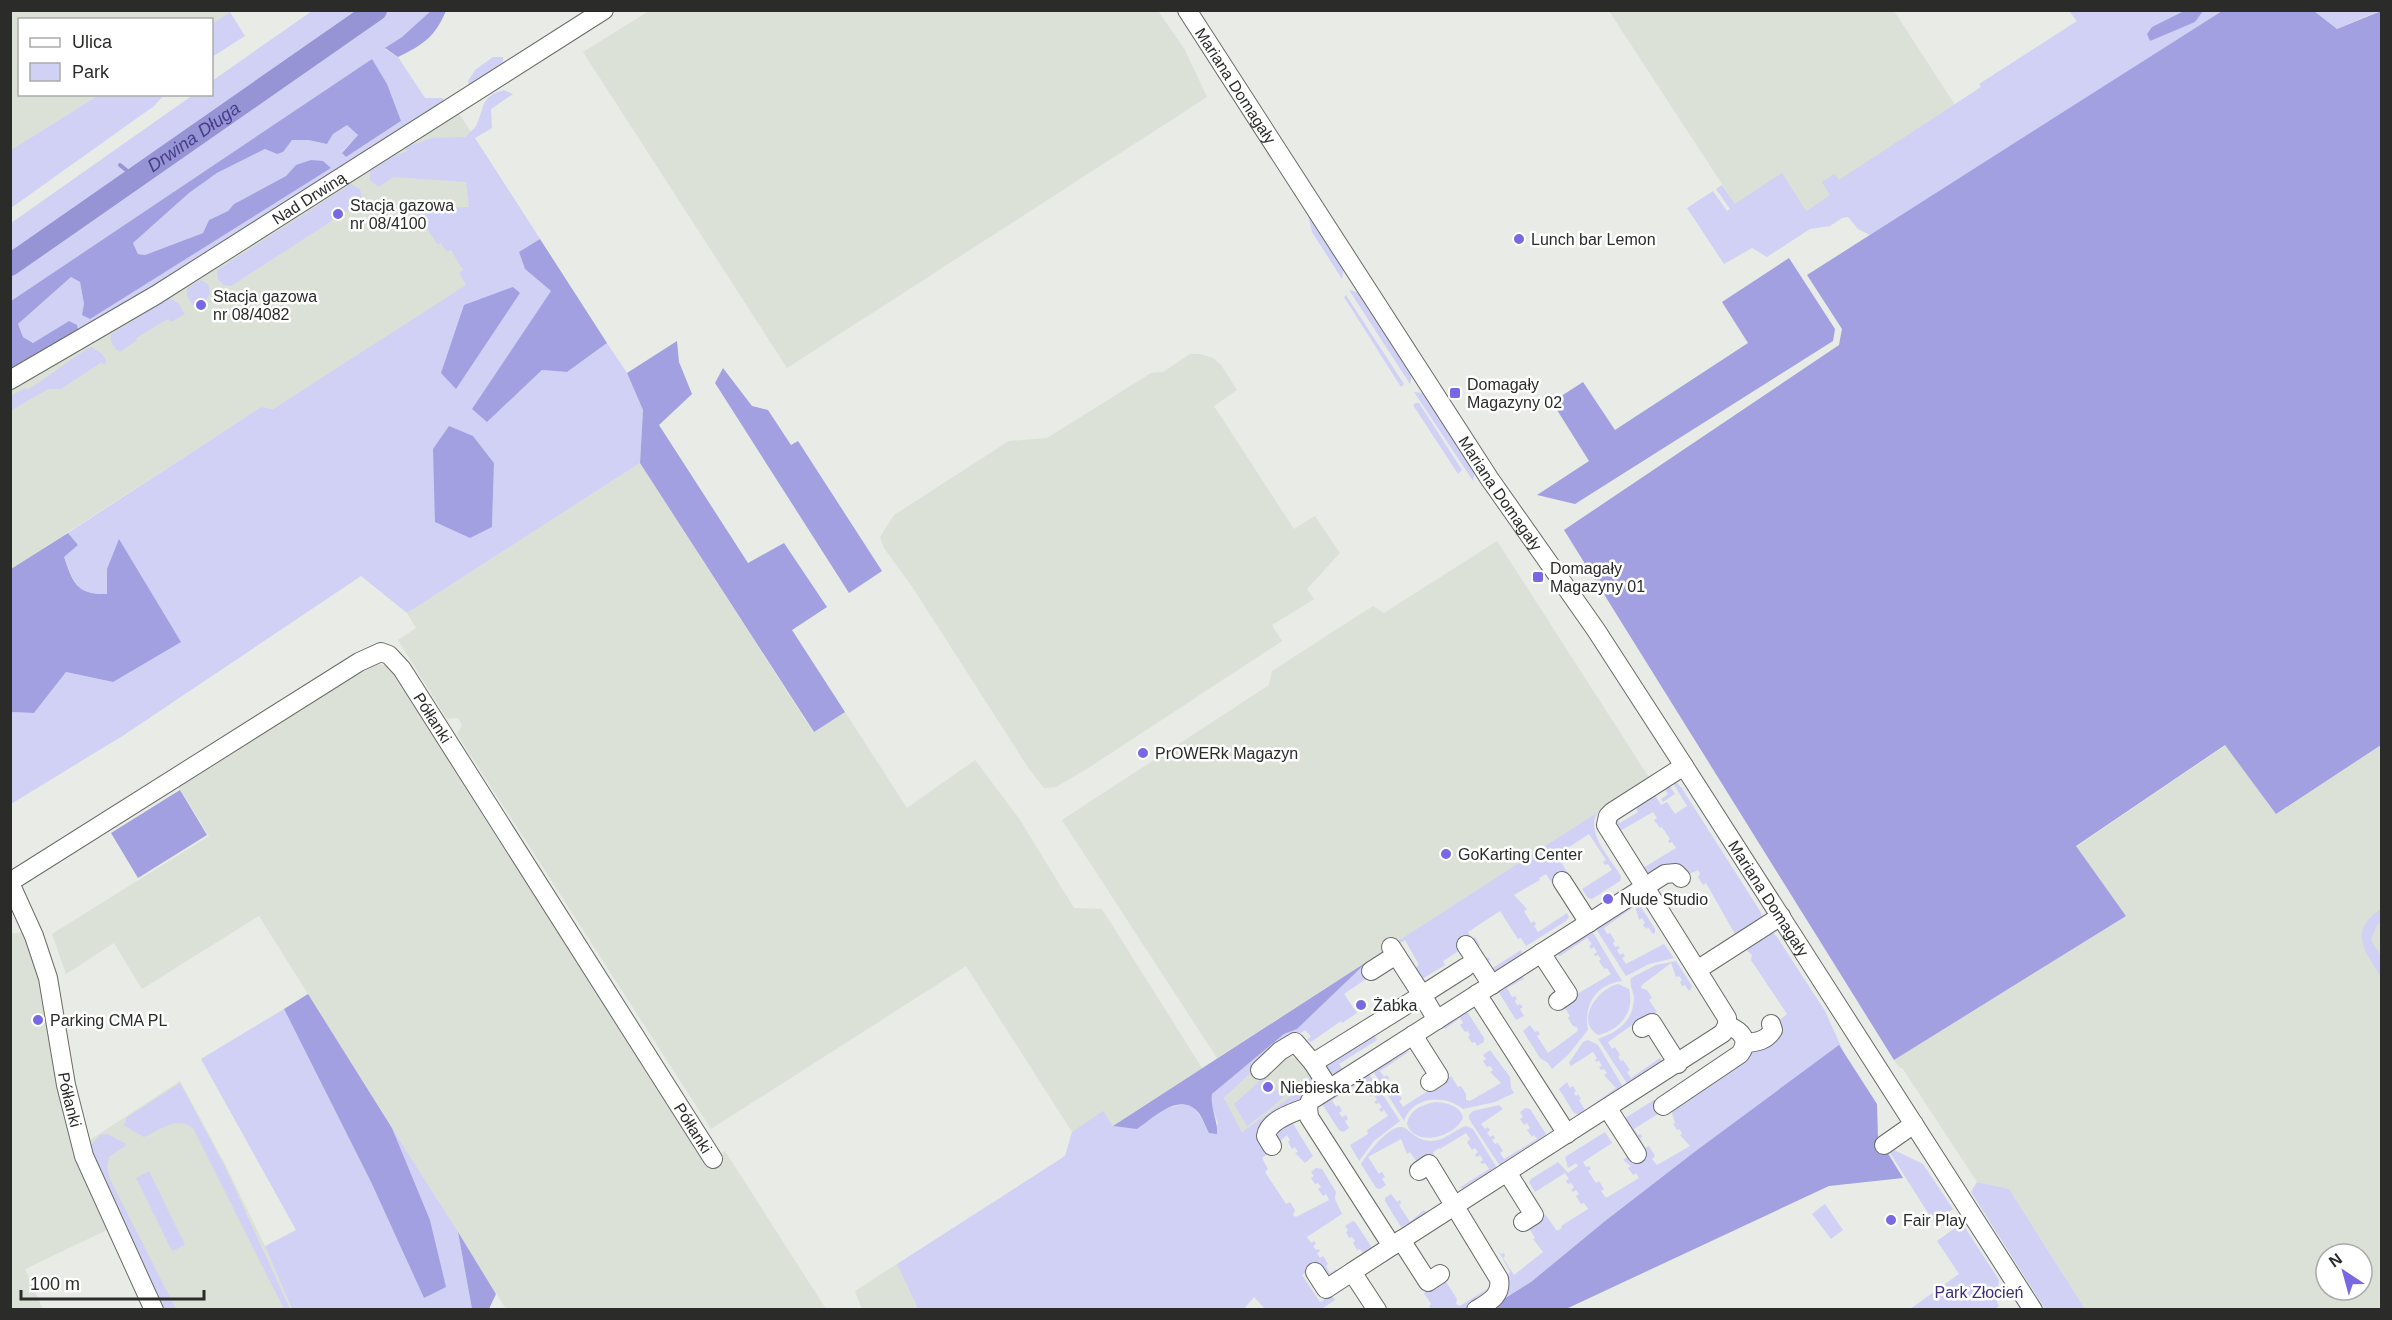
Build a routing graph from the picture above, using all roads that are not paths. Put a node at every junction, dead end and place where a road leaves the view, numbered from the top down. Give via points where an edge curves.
1 (604, 10) edge
2 (1187, 10) edge
3 (10, 380) edge
4 (1684, 766) junction
5 (1681, 878) dead end
6 (1562, 881) dead end
7 (10, 882) edge
8 (1644, 888) junction
9 (1781, 916) junction
10 (1589, 923) junction
11 (1466, 945) dead end
12 (1541, 953) junction
13 (1466, 967) dead end
14 (1697, 970) junction
15 (1371, 971) dead end
16 (1485, 990) junction
17 (1567, 994) dead end
18 (1422, 995) junction
19 (1437, 1020) junction
20 (1652, 1022) dead end
21 (1771, 1024) dead end
22 (1727, 1025) junction
23 (1413, 1035) junction
24 (1746, 1043) junction
25 (1313, 1063) junction
26 (1678, 1064) junction
27 (1260, 1070) dead end
28 (1439, 1076) dead end
29 (1329, 1088) junction
30 (1663, 1106) dead end
31 (1308, 1107) junction
32 (1608, 1108) junction
33 (1914, 1124) junction
34 (1567, 1134) junction
35 (1884, 1145) dead end
36 (1272, 1146) dead end
37 (1637, 1154) dead end
38 (713, 1159) dead end
39 (1429, 1164) dead end
40 (1508, 1172) junction
41 (1454, 1206) junction
42 (1523, 1222) dead end
43 (1396, 1243) junction
44 (1315, 1272) dead end
45 (1352, 1272) junction
46 (1429, 1282) dead end
47 (154, 1310) edge
48 (1377, 1310) edge
49 (1476, 1310) edge
50 (2033, 1310) edge

1 - 3 street, Nad Drwiną via 173,284
2 - 4 street, Mariana Domagały via 1489,478 1596,630
4 - 8 street via 1612,812 1606,821 1608,831
4 - 9 street, Mariana Domagały
5 - 8 street via 1669,873
6 - 10 street
7 - 38 street, Półłanki via 359,662 381,652 389,655 402,669
7 - 47 street, Półłanki via 48,978 66,1085 84,1156
8 - 10 street
8 - 14 street
9 - 14 street
9 - 33 street, Mariana Domagały
10 - 12 street
11 - 16 street
12 - 16 street
12 - 17 street
13 - 18 street
14 - 22 street via 1726,1016
15 - 18 street via 1394,951
16 - 19 street
16 - 34 street
18 - 19 street
18 - 25 street
19 - 23 street
20 - 26 street
21 - 24 street via 1769,1036
22 - 24 street via 1741,1033
22 - 26 street via 1721,1035
23 - 28 street
23 - 29 street
24 - 30 street via 1740,1054
25 - 27 street via 1299,1039
25 - 29 street
26 - 32 street
29 - 31 street via 1310,1101
31 - 36 street via 1288,1114 1269,1128 1266,1136
31 - 43 street via 1309,1117
32 - 34 street
32 - 37 street
33 - 35 street
33 - 50 street, Mariana Domagały
34 - 40 street
39 - 41 street
40 - 41 street
40 - 42 street via 1534,1215
41 - 43 street
41 - 49 street via 1499,1283 1496,1297
43 - 45 street
43 - 46 street
44 - 45 street via 1326,1289
45 - 48 street

